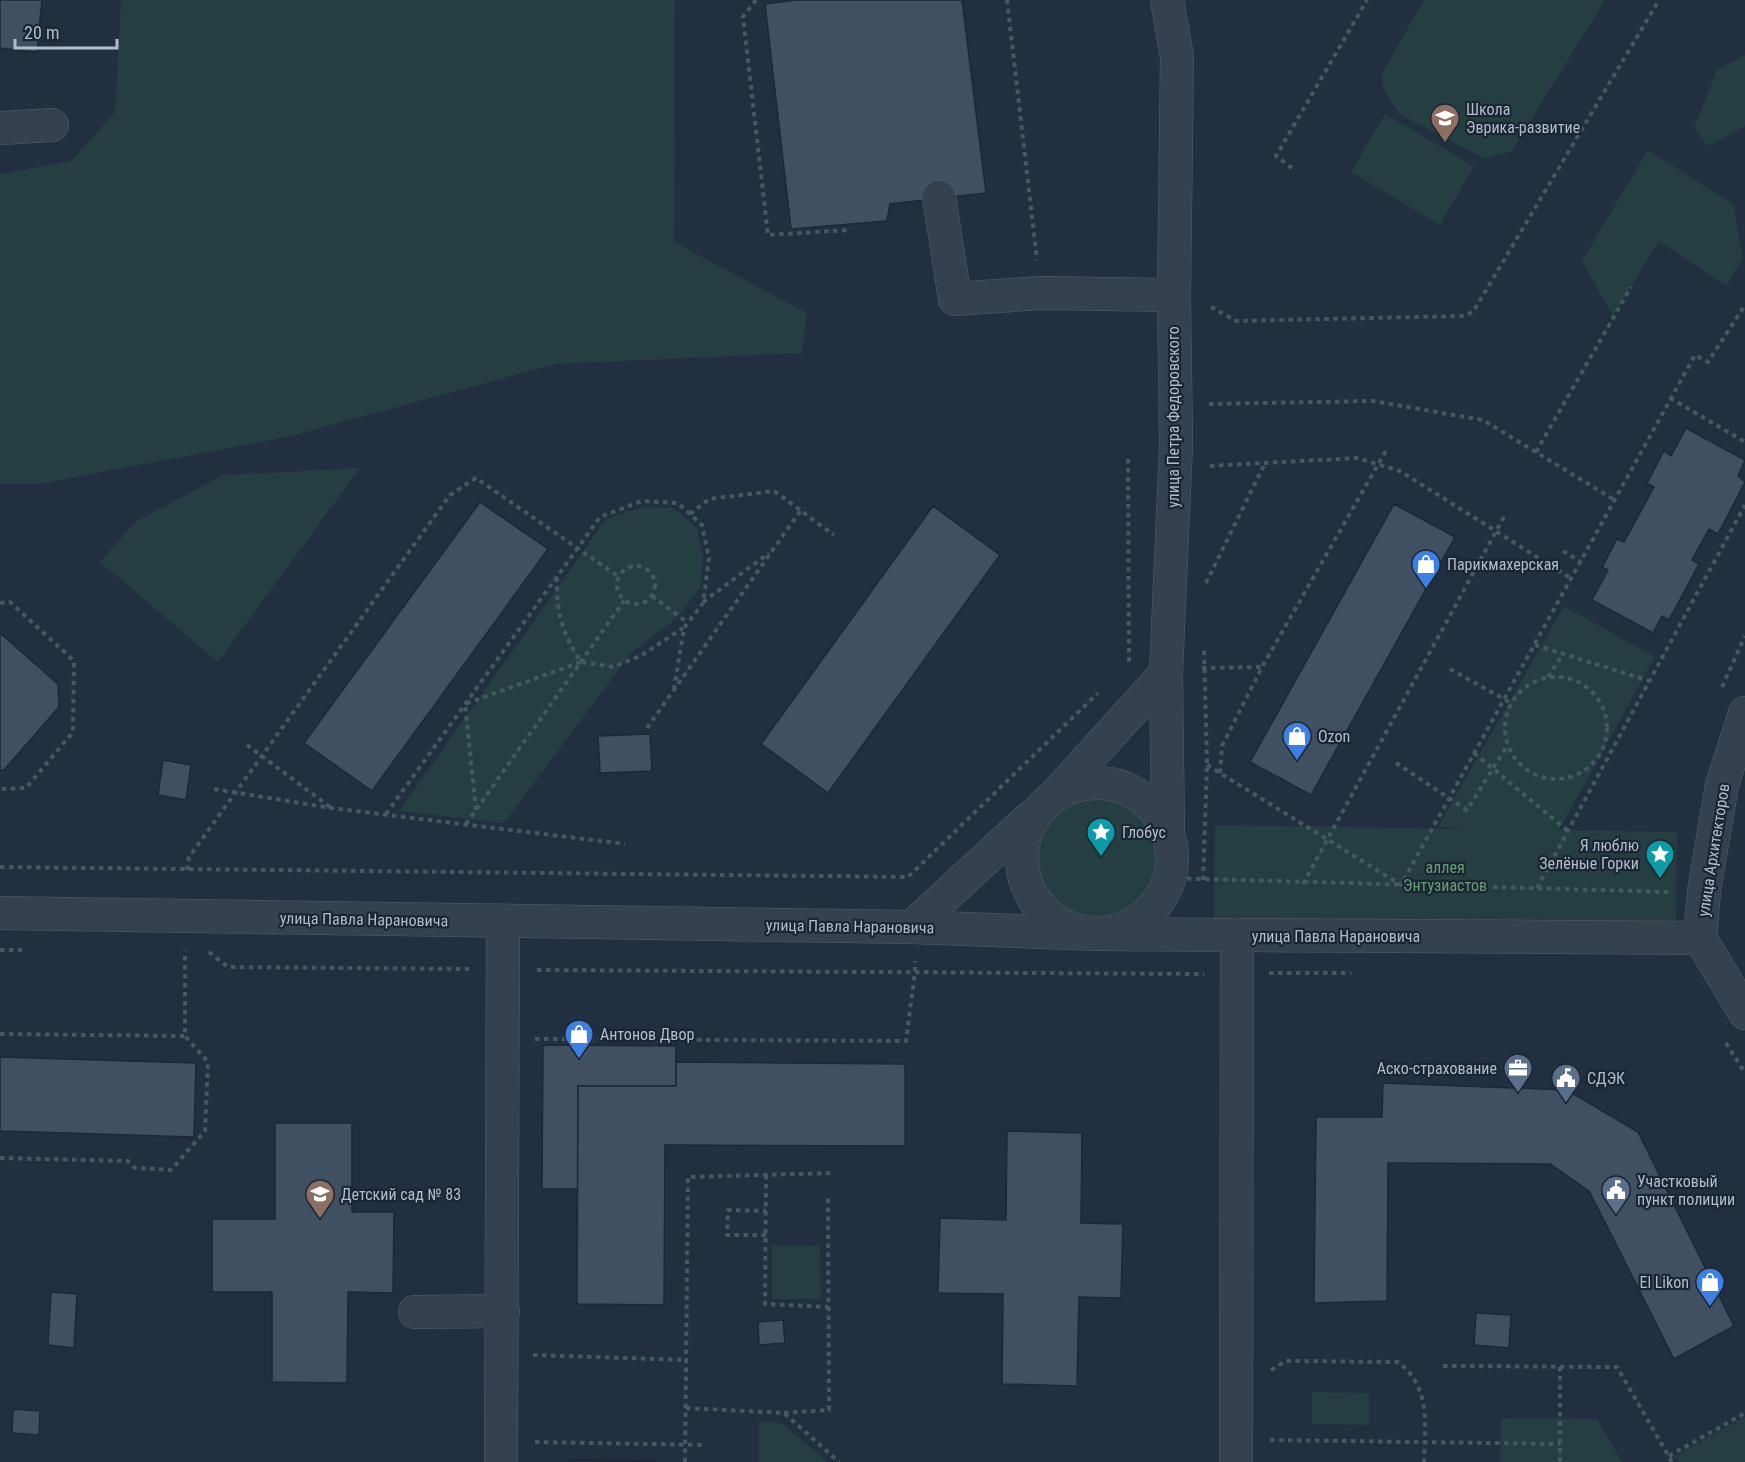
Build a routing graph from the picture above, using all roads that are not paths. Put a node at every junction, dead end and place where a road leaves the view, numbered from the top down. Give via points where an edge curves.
1 (1167, 0) edge
2 (52, 125) dead end
3 (0, 128) edge
4 (939, 197) dead end
5 (1174, 295) junction
6 (1166, 673) junction
7 (1745, 713) edge
8 (1047, 803) junction
9 (1168, 834) junction
10 (1168, 882) junction
11 (0, 914) edge
12 (503, 921) junction
13 (912, 927) junction
14 (1097, 934) junction
15 (1162, 934) junction
16 (1237, 935) junction
17 (1700, 938) junction
18 (1745, 1013) edge
19 (503, 1311) junction
20 (415, 1312) dead end
21 (501, 1452) edge
22 (1236, 1462) edge

1 - 5 street, улица Петра Федоровского via 1177,57
2 - 3 street
4 - 5 street via 955,299 1041,293
5 - 6 street, улица Петра Федоровского via 1176,445
6 - 8 street
6 - 9 street, улица Петра Федоровского
7 - 17 street, улица Архитекторов via 1722,785
8 - 9 street via 1089,783 1123,787 1151,806
8 - 13 street
8 - 14 street via 1025,834 1021,849 1022,872 1029,893 1038,907 1057,922 1082,933
9 - 10 street via 1172,852
10 - 14 street via 1152,909 1132,925
10 - 15 street
11 - 12 street, улица Павла Нарановича
12 - 13 street, улица Павла Нарановича
12 - 19 street
13 - 14 street, улица Павла Нарановича
14 - 15 street, улица Павла Нарановича
15 - 16 street, улица Павла Нарановича
16 - 17 street, улица Павла Нарановича
16 - 22 street
17 - 18 street, улица Архитекторов
19 - 20 street
19 - 21 street

